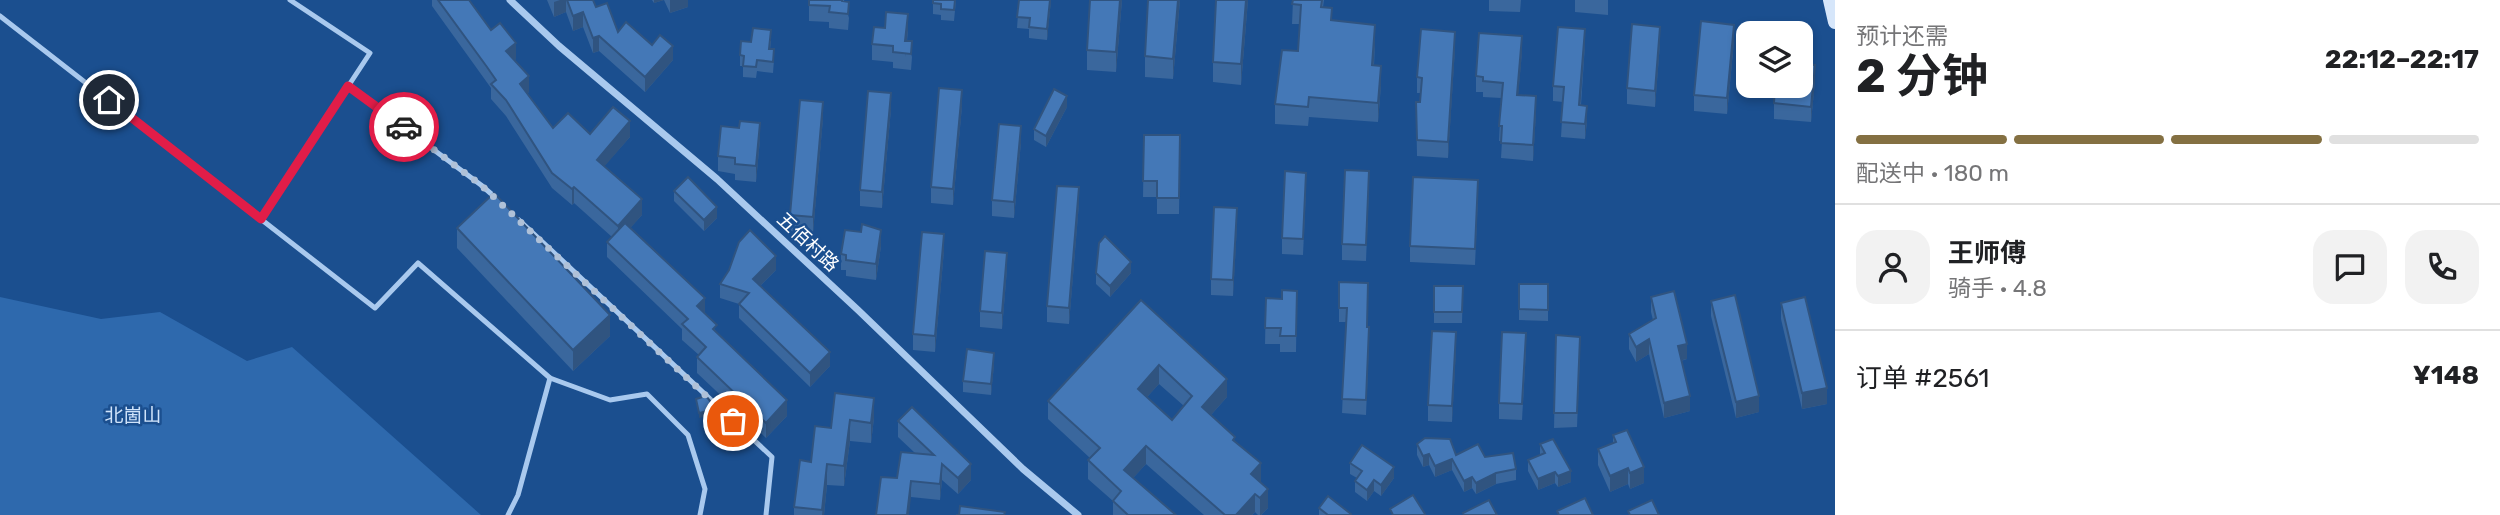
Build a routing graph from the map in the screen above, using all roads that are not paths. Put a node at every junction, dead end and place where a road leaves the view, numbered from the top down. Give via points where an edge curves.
1 (290, 0) edge
2 (510, 0) edge
3 (1830, 0) edge
4 (0, 16) edge
5 (1835, 22) edge
6 (348, 86) junction
7 (501, 203) edge
8 (511, 213) edge
9 (261, 219) junction
10 (550, 378) junction
11 (508, 515) edge
12 (700, 515) edge
13 (766, 515) edge
14 (1078, 515) edge

1 - 6 lane via 370,53
2 - 14 street, 五佰村路 via 717,179 1023,469
3 - 5 main road
4 - 9 lane
6 - 7 lane
6 - 9 lane
8 - 13 lane via 772,457
9 - 10 lane via 375,308 418,263
10 - 11 lane via 518,495
10 - 12 lane via 610,400 647,394 688,435 705,489

